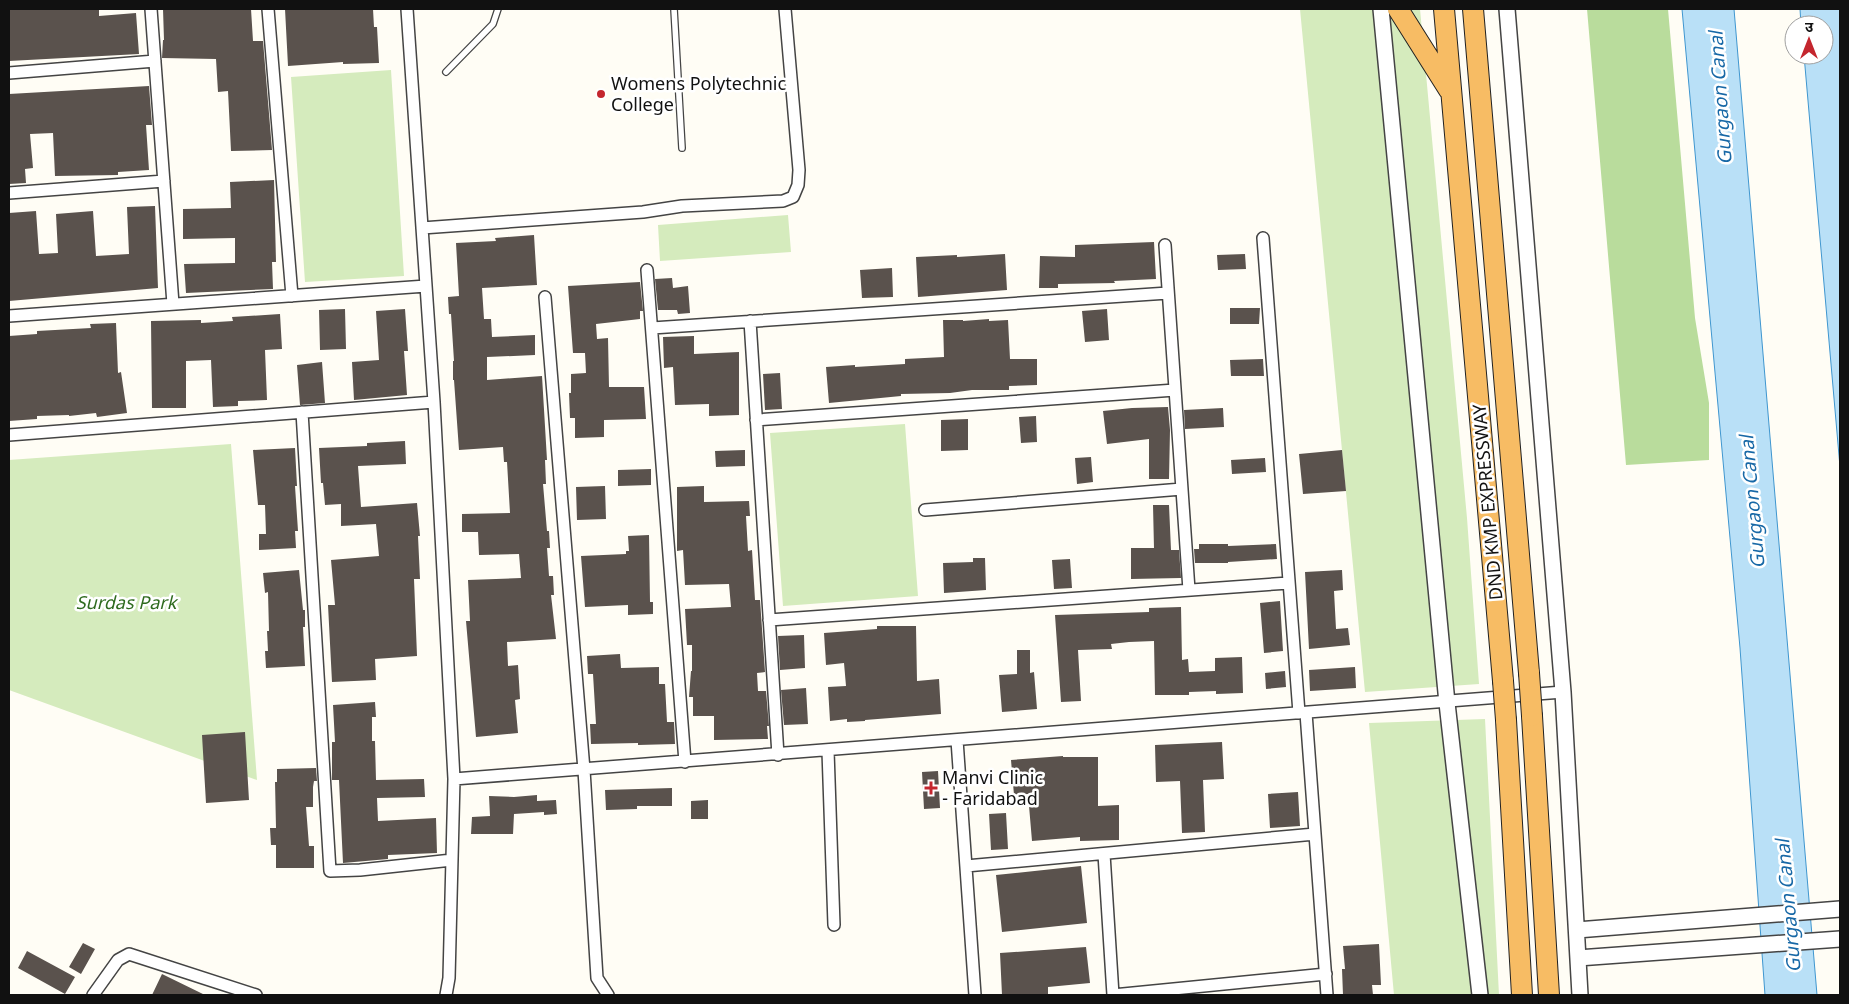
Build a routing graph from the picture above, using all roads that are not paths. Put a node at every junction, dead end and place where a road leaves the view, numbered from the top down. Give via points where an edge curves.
1 (151, 9) edge
2 (268, 9) edge
3 (407, 9) edge
4 (498, 9) edge
5 (674, 9) edge
6 (785, 9) edge
7 (1381, 9) edge
8 (1398, 9) edge
9 (1444, 9) edge
10 (1472, 9) edge
11 (1507, 9) edge
12 (155, 62) junction
13 (446, 72) dead end
14 (9, 73) edge
15 (1452, 93) junction
16 (682, 148) dead end
17 (164, 181) junction
18 (9, 193) edge
19 (422, 228) junction
20 (1263, 238) dead end
21 (1165, 245) dead end
22 (647, 270) dead end
23 (426, 286) junction
24 (1168, 293) junction
25 (292, 296) junction
26 (545, 297) dead end
27 (173, 304) junction
28 (9, 316) edge
29 (750, 321) junction
30 (652, 328) junction
31 (1175, 390) junction
32 (434, 402) junction
33 (302, 412) junction
34 (756, 420) junction
35 (9, 435) edge
36 (1182, 489) junction
37 (925, 510) dead end
38 (1289, 583) junction
39 (1189, 590) junction
40 (769, 620) junction
41 (1563, 692) junction
42 (1446, 703) junction
43 (1302, 713) junction
44 (957, 740) junction
45 (828, 751) junction
46 (778, 755) junction
47 (685, 762) junction
48 (584, 770) junction
49 (454, 779) junction
50 (1315, 834) junction
51 (1104, 854) junction
52 (452, 860) junction
53 (966, 866) junction
54 (1835, 909) edge
55 (834, 925) dead end
56 (1577, 930) junction
57 (1835, 940) edge
58 (1578, 958) junction
59 (1326, 974) junction
60 (93, 995) edge
61 (256, 995) edge
62 (446, 995) edge
63 (608, 995) edge
64 (975, 995) edge
65 (1113, 995) edge
66 (1327, 995) edge
67 (1480, 995) edge
68 (1522, 995) edge
69 (1549, 995) edge
70 (1580, 995) edge

1 - 12 street
2 - 25 street
3 - 19 street
4 - 13 lane via 493,24
5 - 16 lane
6 - 19 street via 799,170 793,197 783,201 682,206 643,212
7 - 42 street
8 - 15 highway
9 - 15 highway, DND KMP EXPRESSWAY
10 - 69 highway, DND KMP EXPRESSWAY, bridge via 1529,673
11 - 41 street
12 - 14 street
12 - 17 street
15 - 68 highway, DND KMP EXPRESSWAY, bridge via 1503,681
17 - 18 street
17 - 27 street
19 - 23 street
20 - 38 street
21 - 24 street
22 - 30 street
23 - 25 street
23 - 32 street
24 - 29 street
24 - 31 street
25 - 27 street
26 - 48 street
27 - 28 street
29 - 30 street
29 - 34 street
30 - 47 street
31 - 34 street
31 - 36 street
32 - 33 street
32 - 49 street
33 - 35 street
33 - 52 street via 330,871
34 - 40 street
36 - 37 street
36 - 39 street
38 - 39 street
38 - 43 street
39 - 40 street
40 - 46 street
41 - 42 street
41 - 56 street
42 - 43 street
42 - 67 street
43 - 44 street
43 - 50 street
44 - 45 street
44 - 53 street
45 - 46 street
45 - 55 street
46 - 47 street
47 - 48 street
48 - 49 street
48 - 63 street via 597,978
49 - 52 street
50 - 51 street
50 - 59 street
51 - 53 street
51 - 65 street
52 - 62 street
53 - 64 street
54 - 56 street
56 - 58 street
57 - 58 street
58 - 70 street
59 - 65 street
59 - 66 street
60 - 61 street via 118,960 129,954

